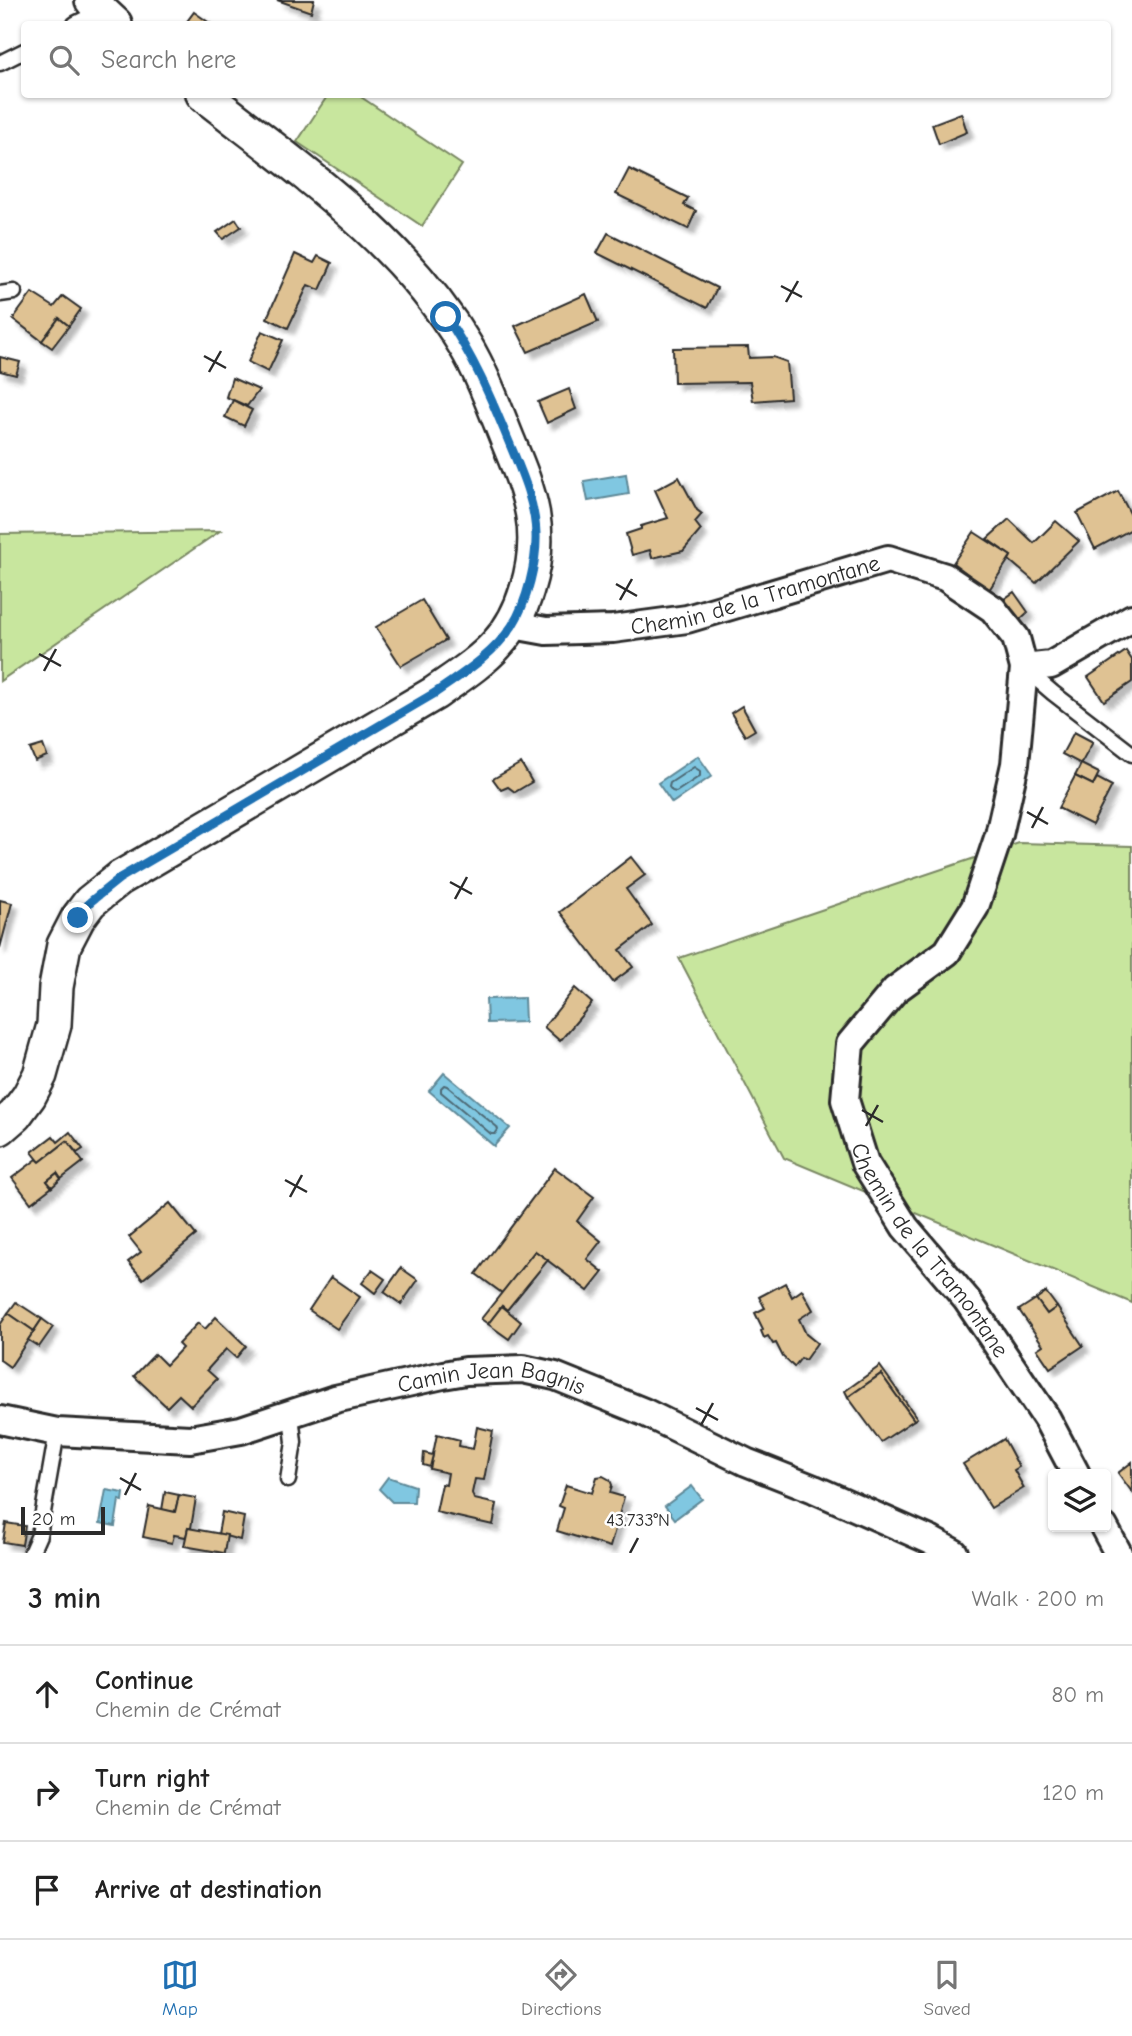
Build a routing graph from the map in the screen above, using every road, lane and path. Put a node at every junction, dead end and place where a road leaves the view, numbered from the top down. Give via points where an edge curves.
1 (21, 52) edge
2 (0, 63) edge
3 (208, 98) edge
4 (1132, 618) edge
5 (513, 625) junction
6 (1024, 668) junction
7 (1132, 754) edge
8 (0, 1128) edge
9 (291, 1415) junction
10 (0, 1420) edge
11 (57, 1432) junction
12 (1073, 1469) edge
13 (288, 1480) dead end
14 (1107, 1532) edge
15 (31, 1553) edge
16 (954, 1553) edge
17 (1118, 1553) edge

1 - 2 lane
3 - 5 street via 355,214 434,299 466,346 525,480 536,533 531,575
4 - 6 street via 1051,665
5 - 6 street, Chemin de la Tramontane via 546,631 687,619 888,559 945,577 993,610 1016,638
5 - 8 street via 478,662 435,693 120,878 90,902 64,945 54,1025 40,1075 15,1115
6 - 7 lane
6 - 12 street, Chemin de la Tramontane via 1015,764 999,835 975,907 947,952 895,990 850,1044 845,1100 865,1163 905,1227 967,1300 1047,1419
9 - 11 street, Camin Jean Bagnis via 190,1439
9 - 13 lane via 294,1442
9 - 16 street, Camin Jean Bagnis via 335,1399 454,1373 523,1369 555,1376 644,1412
10 - 11 street, Camin Jean Bagnis
11 - 15 lane via 39,1535
14 - 17 street

